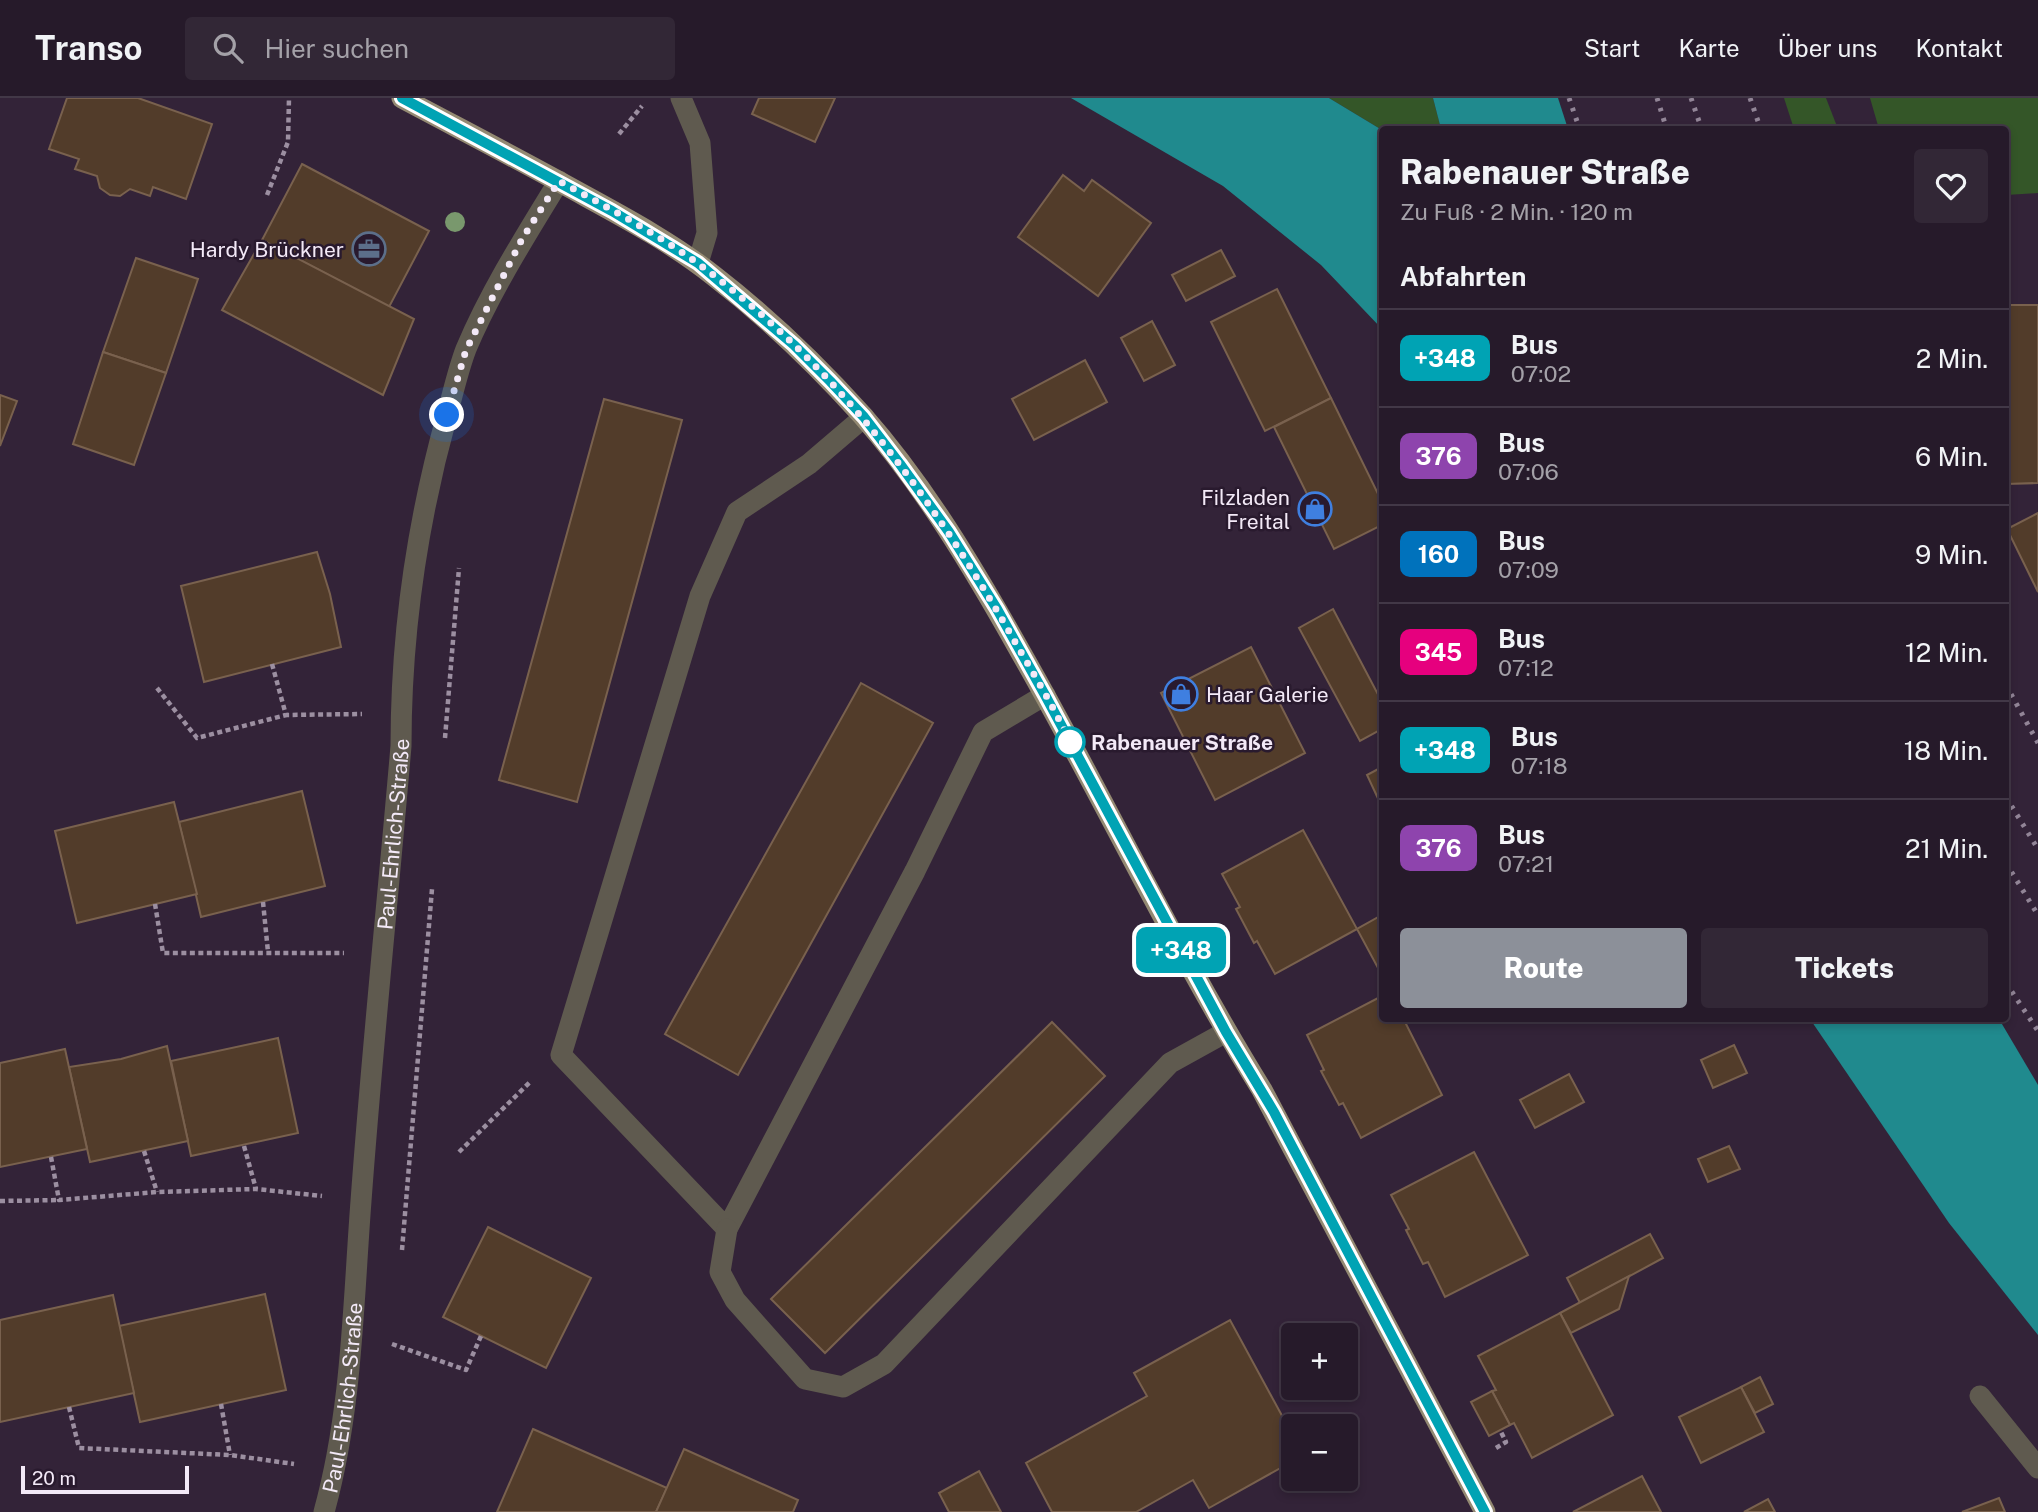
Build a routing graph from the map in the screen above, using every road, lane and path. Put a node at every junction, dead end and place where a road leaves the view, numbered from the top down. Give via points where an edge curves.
1 (289, 98) edge
2 (402, 98) edge
3 (681, 98) edge
4 (559, 181) junction
5 (267, 195) dead end
6 (698, 263) junction
7 (864, 417) junction
8 (460, 555) dead end
9 (272, 664) dead end
10 (157, 688) dead end
11 (1045, 695) junction
12 (401, 713) junction
13 (286, 715) junction
14 (444, 744) dead end
15 (433, 879) dead end
16 (263, 902) dead end
17 (155, 904) dead end
18 (268, 953) junction
19 (383, 953) junction
20 (1226, 1032) junction
21 (561, 1055) junction
22 (244, 1146) dead end
23 (144, 1151) dead end
24 (458, 1152) dead end
25 (51, 1157) dead end
26 (256, 1189) junction
27 (157, 1192) junction
28 (59, 1200) junction
29 (361, 1200) junction
30 (0, 1201) edge
31 (727, 1229) junction
32 (401, 1262) dead end
33 (481, 1336) dead end
34 (391, 1344) dead end
35 (1980, 1396) dead end
36 (221, 1404) dead end
37 (69, 1407) dead end
38 (1500, 1430) dead end
39 (1506, 1442) dead end
40 (230, 1455) junction
41 (2038, 1468) edge
42 (336, 1469) junction
43 (324, 1512) edge
44 (1485, 1512) edge

1 - 5 path via 288,142
2 - 4 main road
3 - 6 street via 700,144 707,233
4 - 6 main road
4 - 12 street, Paul-Ehrlich-Straße via 522,239 466,350 422,514
6 - 7 main road via 794,345
7 - 11 main road via 949,532
7 - 21 street via 809,464 737,512 700,596
8 - 14 path
9 - 13 path
10 - 13 path via 197,738
11 - 20 main road
11 - 31 street via 983,732
12 - 13 path
12 - 19 street, Paul-Ehrlich-Straße
15 - 32 path
16 - 18 path
17 - 18 path via 163,953
18 - 19 path
19 - 29 street, Paul-Ehrlich-Straße
20 - 31 street via 1170,1063 884,1364 843,1387 805,1379 735,1300 720,1272
20 - 44 main road via 1269,1102
21 - 24 path
21 - 31 street
22 - 26 path
23 - 27 path
25 - 28 path
26 - 27 path
26 - 29 path
27 - 28 path
28 - 30 path
29 - 42 street, Paul-Ehrlich-Straße via 349,1378
33 - 34 path via 466,1370
35 - 41 street
36 - 40 path
37 - 40 path via 79,1448
38 - 39 path
40 - 42 path
42 - 43 street, Paul-Ehrlich-Straße

